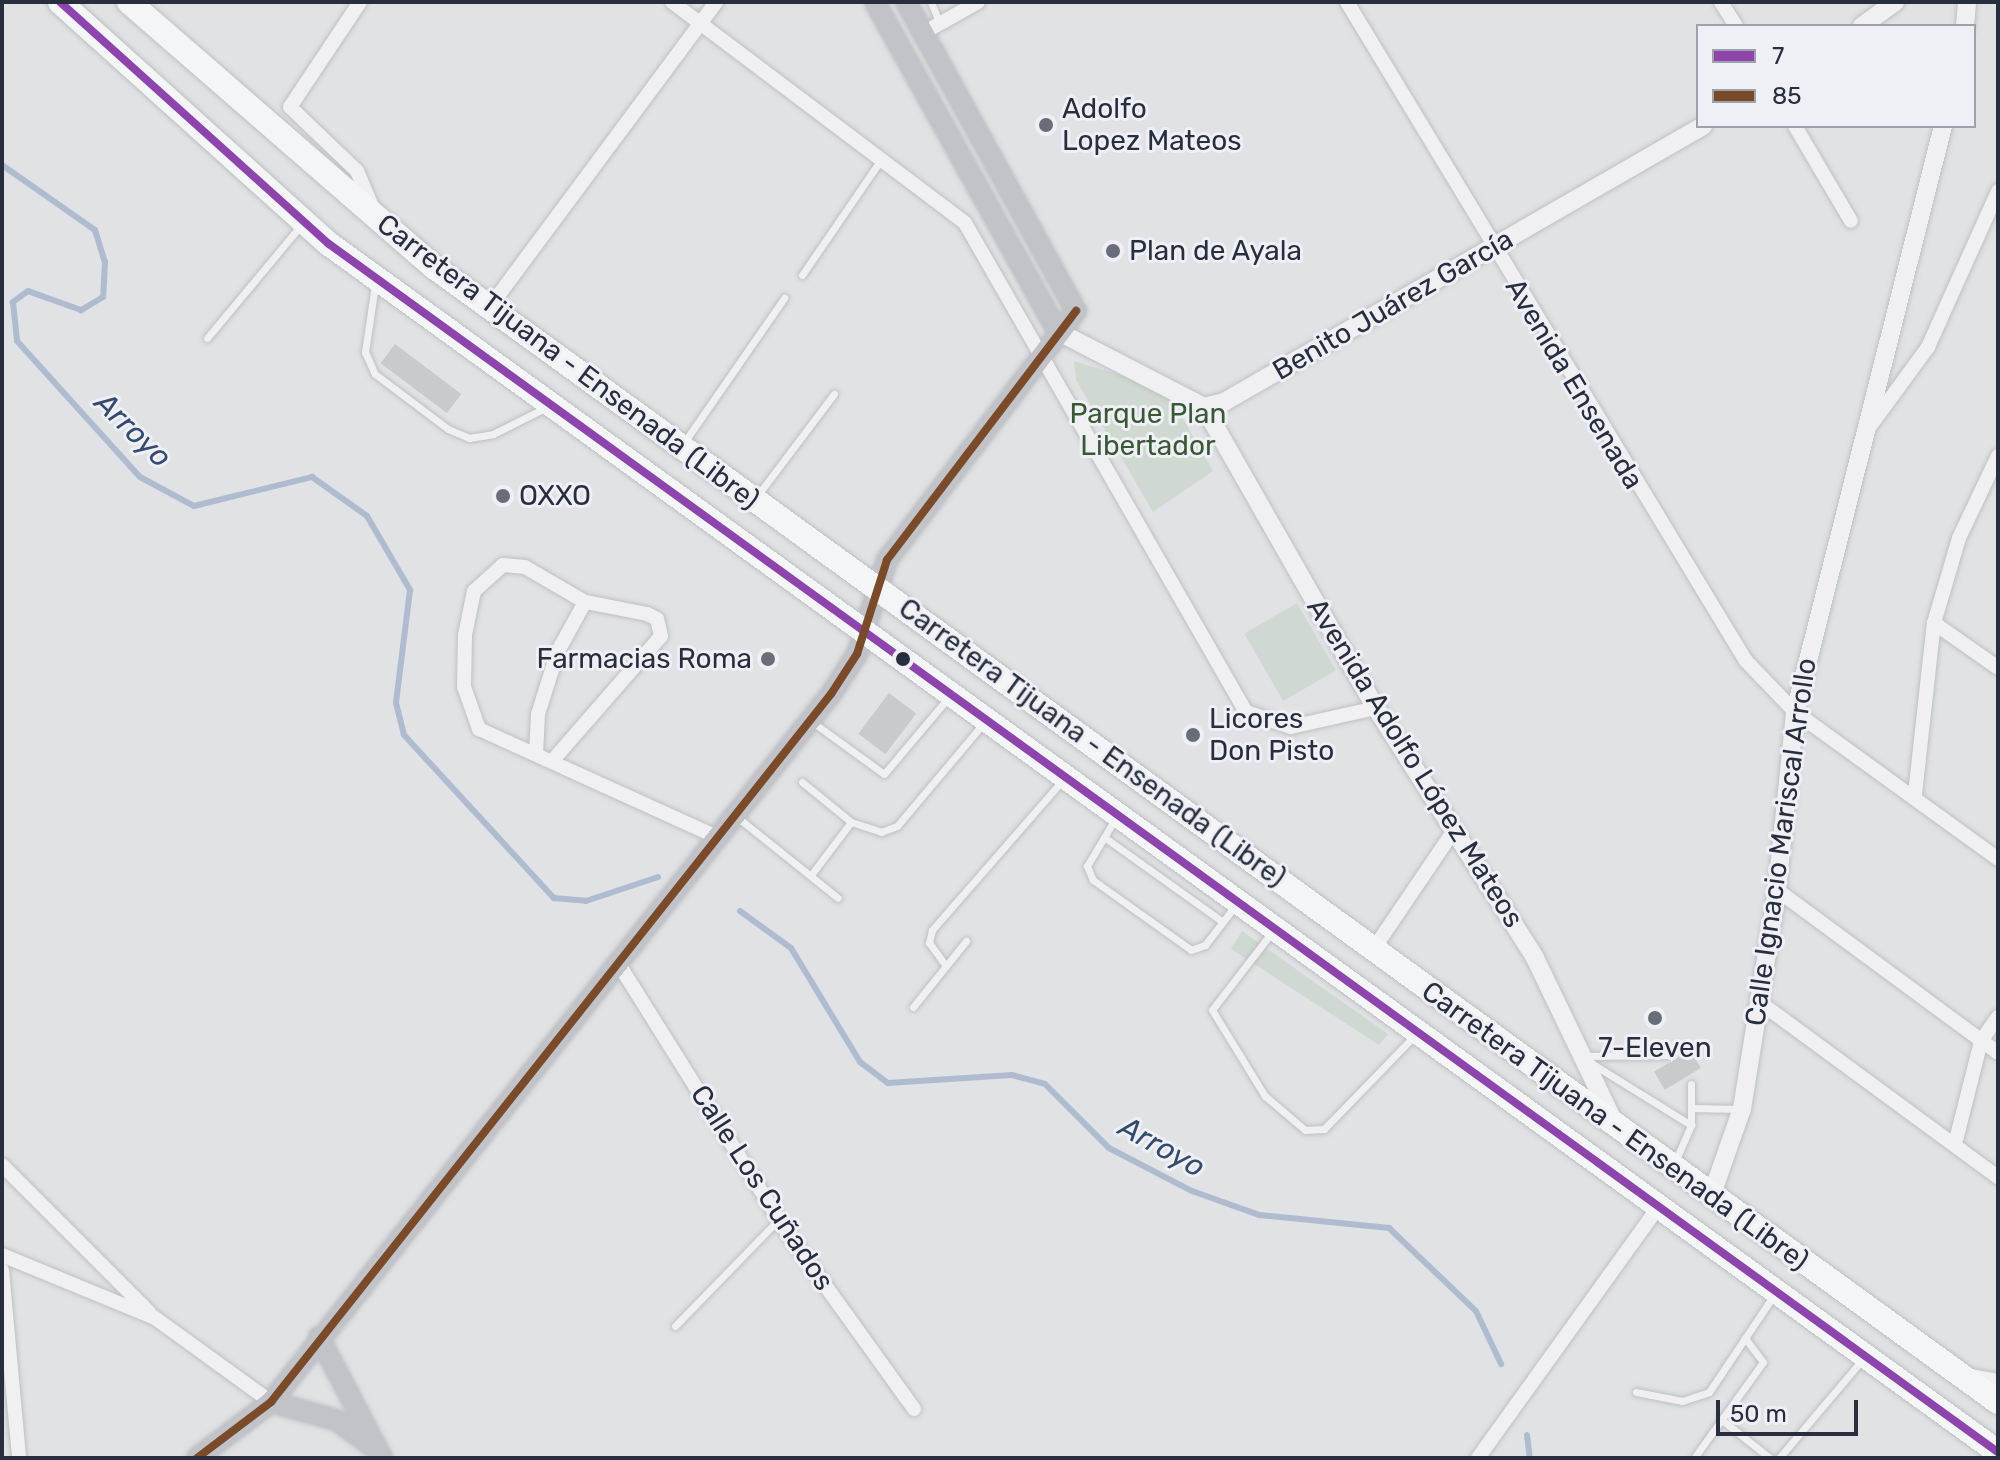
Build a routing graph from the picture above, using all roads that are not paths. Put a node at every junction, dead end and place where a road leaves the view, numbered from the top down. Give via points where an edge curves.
1 (60, 2) edge
2 (129, 2) edge
3 (360, 2) edge
4 (672, 2) edge
5 (716, 2) edge
6 (875, 2) edge
7 (906, 2) edge
8 (931, 2) edge
9 (978, 2) edge
10 (1347, 2) edge
11 (1721, 2) edge
12 (1895, 2) edge
13 (1967, 2) edge
14 (700, 24) junction
15 (1735, 24) edge
16 (1865, 24) edge
17 (1965, 24) edge
18 (931, 28) junction
19 (1700, 128) edge
20 (1796, 128) edge
21 (1943, 128) edge
22 (884, 157) junction
23 (1998, 191) edge
24 (376, 220) junction
25 (1851, 221) dead end
26 (303, 222) junction
27 (1492, 248) junction
28 (802, 275) dead end
29 (377, 279) junction
30 (784, 298) dead end
31 (489, 308) junction
32 (1076, 311) junction
33 (1057, 331) junction
34 (207, 338) dead end
35 (1079, 340) junction
36 (1040, 350) junction
37 (834, 394) dead end
38 (549, 406) junction
39 (1204, 407) junction
40 (1862, 436) junction
41 (680, 449) junction
42 (1998, 456) edge
43 (753, 501) junction
44 (875, 587) junction
45 (585, 602) junction
46 (1934, 623) junction
47 (864, 637) junction
48 (1998, 668) edge
49 (948, 697) junction
50 (1376, 708) junction
51 (1795, 712) junction
52 (809, 719) junction
53 (985, 723) junction
54 (536, 754) junction
55 (553, 760) junction
56 (1063, 779) junction
57 (802, 782) dead end
58 (1915, 794) junction
59 (734, 815) junction
60 (851, 822) junction
61 (1110, 827) junction
62 (1453, 832) junction
63 (717, 837) junction
64 (1998, 859) edge
65 (811, 875) junction
66 (1777, 890) junction
67 (838, 898) dead end
68 (1230, 913) junction
69 (1272, 932) junction
70 (966, 941) dead end
71 (1375, 947) junction
72 (618, 963) junction
73 (946, 966) junction
74 (1758, 1001) junction
75 (913, 1007) dead end
76 (1998, 1017) edge
77 (1414, 1036) junction
78 (1981, 1041) junction
79 (1998, 1053) edge
80 (1668, 1055) dead end
81 (1580, 1056) junction
82 (1691, 1084) dead end
83 (1692, 1108) junction
84 (1742, 1109) junction
85 (1615, 1125) junction
86 (1691, 1125) junction
87 (1955, 1144) junction
88 (2, 1165) edge
89 (1673, 1166) junction
90 (1998, 1177) edge
91 (1712, 1194) junction
92 (1657, 1209) junction
93 (779, 1219) junction
94 (1779, 1248) junction
95 (2, 1255) edge
96 (2, 1270) edge
97 (1774, 1295) junction
98 (155, 1318) junction
99 (675, 1326) dead end
100 (319, 1337) junction
101 (1745, 1338) junction
102 (5, 1346) edge
103 (1864, 1357) junction
104 (1959, 1374) junction
105 (1998, 1381) edge
106 (1636, 1392) dead end
107 (271, 1402) junction
108 (1998, 1402) edge
109 (914, 1409) dead end
110 (1722, 1420) junction
111 (1998, 1452) edge
112 (380, 1454) edge
113 (19, 1458) edge
114 (197, 1458) edge
115 (1478, 1458) edge
116 (1694, 1458) edge
117 (1770, 1458) edge
118 (1779, 1458) edge

1 - 26 highway, Carretera Tijuana - Ensenada (Libre)
2 - 24 highway, Carretera Tijuana - Ensenada (Libre)
3 - 24 street via 290,107 357,171
4 - 14 street
5 - 14 street
6 - 33 main road
7 - 18 main road
8 - 18 lane
9 - 18 street
10 - 27 street, Avenida Ensenada
11 - 15 street
12 - 16 street
13 - 17 street
14 - 22 street
14 - 31 street
18 - 32 main road
19 - 27 street, Benito Juárez García
20 - 25 street
21 - 40 street, Calle Ignacio Mariscal Arrollo
22 - 28 lane
22 - 36 street via 965,223
23 - 40 street via 1928,347
24 - 31 highway, Carretera Tijuana - Ensenada (Libre)
26 - 29 highway, Carretera Tijuana - Ensenada (Libre)
26 - 34 lane
27 - 39 street, Benito Juárez García
27 - 51 street, Avenida Ensenada via 1725,631
29 - 38 highway, Carretera Tijuana - Ensenada (Libre)
29 - 38 lane via 365,352 375,374 436,420 469,438 493,434
30 - 41 lane
31 - 41 highway, Carretera Tijuana - Ensenada (Libre)
32 - 33 main road
32 - 35 street
33 - 35 street
33 - 36 main road
35 - 39 street via 1105,362
36 - 44 main road via 887,560
36 - 50 street via 1246,712 1291,727
37 - 43 lane
38 - 47 highway, Carretera Tijuana - Ensenada (Libre)
39 - 50 street, Avenida Adolfo López Mateos
40 - 51 street, Calle Ignacio Mariscal Arrollo
41 - 43 highway, Carretera Tijuana - Ensenada (Libre)
42 - 46 street via 1959,538
43 - 44 highway, Carretera Tijuana - Ensenada (Libre)
44 - 47 main road
44 - 71 highway, Carretera Tijuana - Ensenada (Libre)
45 - 54 street via 558,651 538,714
45 - 54 street via 525,567 503,565 474,591 464,687 479,729
45 - 55 street via 647,614 657,619 661,636
46 - 48 street
46 - 58 street
47 - 49 highway, Carretera Tijuana - Ensenada (Libre)
47 - 52 main road
49 - 52 lane via 884,774
49 - 53 highway, Carretera Tijuana - Ensenada (Libre)
50 - 62 street, Avenida Adolfo López Mateos
51 - 58 street, Avenida Ensenada
51 - 66 street, Calle Ignacio Mariscal Arrollo
52 - 59 main road
53 - 56 highway, Carretera Tijuana - Ensenada (Libre)
53 - 60 lane via 897,826 881,832
54 - 55 street
55 - 63 street
56 - 61 highway, Carretera Tijuana - Ensenada (Libre)
56 - 73 lane via 932,930 929,943
57 - 60 lane
58 - 64 street, Avenida Ensenada
59 - 63 main road
59 - 65 lane
60 - 65 lane
61 - 68 highway, Carretera Tijuana - Ensenada (Libre)
61 - 68 lane via 1089,876 1186,948 1201,948
62 - 71 street
62 - 81 street, Avenida Adolfo López Mateos via 1535,958
63 - 72 main road
65 - 67 lane
66 - 74 street, Calle Ignacio Mariscal Arrollo
66 - 78 street
68 - 69 highway, Carretera Tijuana - Ensenada (Libre)
69 - 77 highway, Carretera Tijuana - Ensenada (Libre)
69 - 77 lane via 1212,1010 1265,1096 1305,1130 1324,1129
70 - 73 lane
71 - 85 highway, Carretera Tijuana - Ensenada (Libre)
72 - 93 street, Calle Los Cuñados
72 - 100 main road
73 - 75 lane
74 - 84 street, Calle Ignacio Mariscal Arrollo
74 - 87 street
76 - 78 street
77 - 92 highway, Carretera Tijuana - Ensenada (Libre)
78 - 79 street
78 - 87 street
80 - 81 lane
81 - 85 street, Avenida Adolfo López Mateos
81 - 86 lane
82 - 83 lane
83 - 84 lane
83 - 86 lane
84 - 91 street, Calle Ignacio Mariscal Arrollo
85 - 89 highway, Carretera Tijuana - Ensenada (Libre)
86 - 89 lane
87 - 90 street
88 - 98 street
89 - 91 highway, Carretera Tijuana - Ensenada (Libre)
91 - 94 highway, Carretera Tijuana - Ensenada (Libre)
92 - 97 highway, Carretera Tijuana - Ensenada (Libre)
92 - 115 street
93 - 99 lane
93 - 109 street, Calle Los Cuñados
94 - 97 highway
94 - 104 highway, Carretera Tijuana - Ensenada (Libre)
95 - 98 street
96 - 102 street
97 - 101 lane
97 - 103 highway, Carretera Tijuana - Ensenada (Libre)
98 - 107 street
100 - 107 main road
100 - 112 main road
101 - 106 lane via 1709,1392 1694,1400
101 - 110 lane via 1763,1362
102 - 113 street
103 - 111 highway, Carretera Tijuana - Ensenada (Libre)
103 - 118 lane
104 - 105 street
104 - 108 highway, Carretera Tijuana - Ensenada (Libre)
107 - 112 main road via 336,1420
107 - 114 main road
110 - 116 lane
110 - 117 lane

